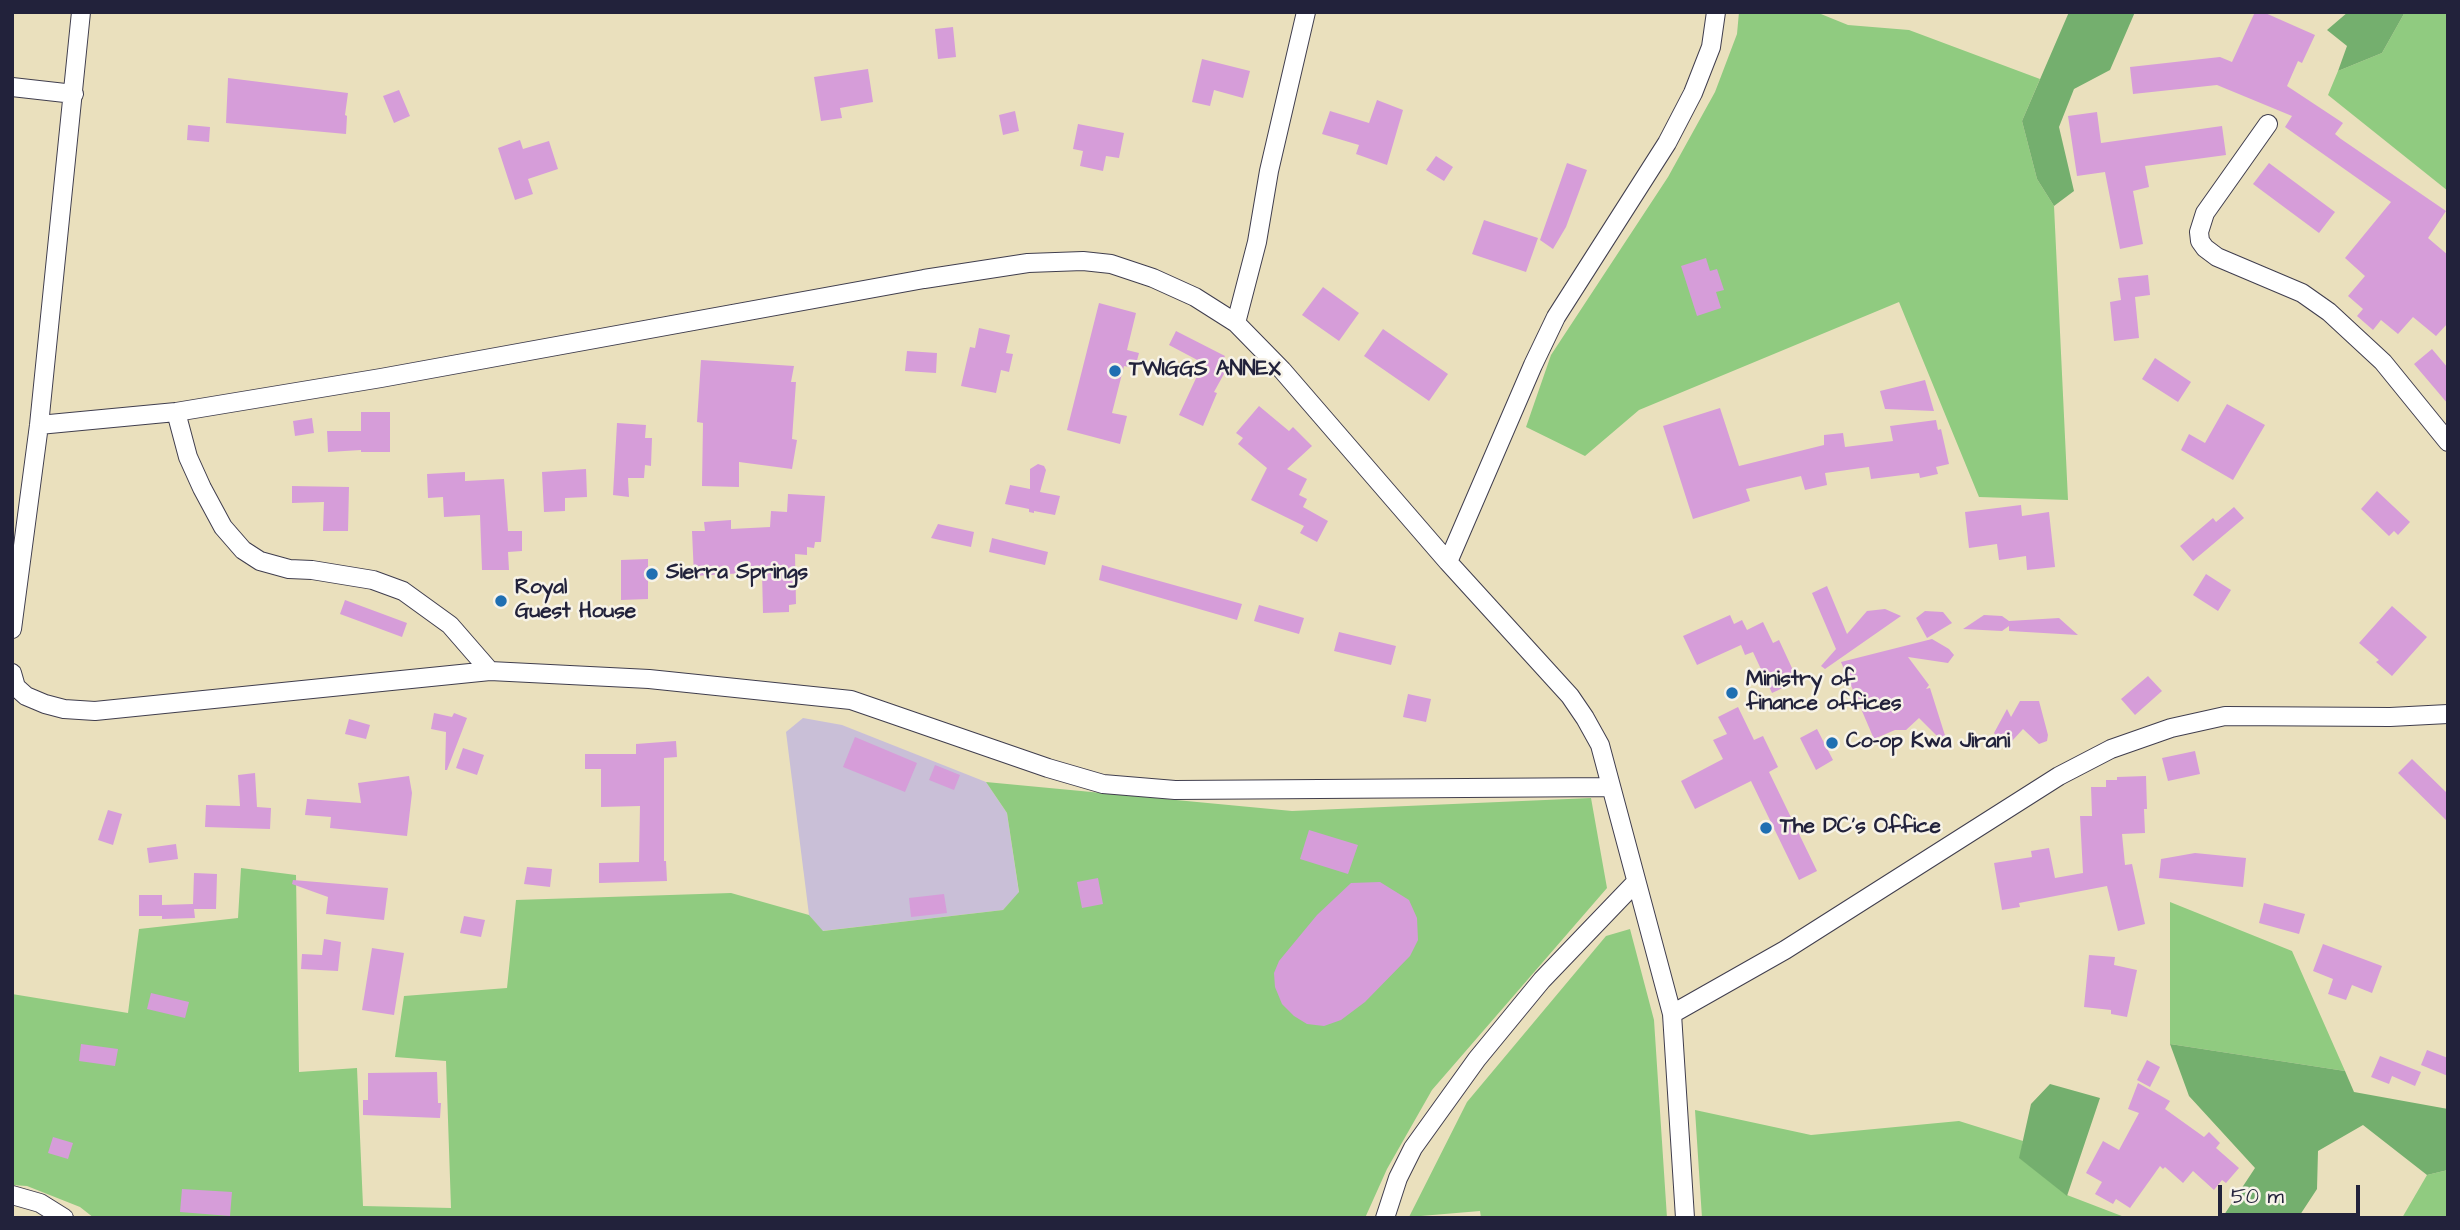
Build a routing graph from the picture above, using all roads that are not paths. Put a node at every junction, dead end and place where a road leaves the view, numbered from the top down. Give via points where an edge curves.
1 (81, 12) edge
2 (1306, 12) edge
3 (1716, 12) edge
4 (12, 86) edge
5 (74, 94) junction
6 (2268, 124) dead end
7 (1236, 323) junction
8 (176, 412) junction
9 (39, 425) junction
10 (2448, 442) edge
11 (1448, 562) junction
12 (12, 629) edge
13 (491, 671) junction
14 (12, 673) edge
15 (19, 699) edge
16 (2448, 714) edge
17 (1610, 787) junction
18 (1636, 882) junction
19 (1672, 1014) junction
20 (12, 1195) edge
21 (64, 1218) edge
22 (1385, 1218) edge
23 (1685, 1218) edge

1 - 5 street
2 - 7 street
3 - 11 street via 1711,47 1693,93 1667,143 1556,317
4 - 5 street
5 - 9 street
6 - 10 street via 2205,214 2200,241 2217,257 2302,293 2329,312 2383,362
7 - 8 street via 1195,297 1111,264 1028,263
7 - 11 street via 1322,414
8 - 9 street
8 - 13 street via 202,488 223,527 243,550 260,561 289,569 373,580 403,591 450,625
9 - 12 street
11 - 17 street via 1570,696 1600,745
13 - 15 street via 95,711
13 - 17 street via 649,678 851,700 1103,784 1175,790
14 - 15 street
16 - 19 street via 2225,716 2171,727 2111,749 2059,776 1785,950
17 - 18 street
18 - 19 street
18 - 22 street via 1542,980 1477,1059 1413,1148
19 - 23 street
20 - 21 street via 40,1203

